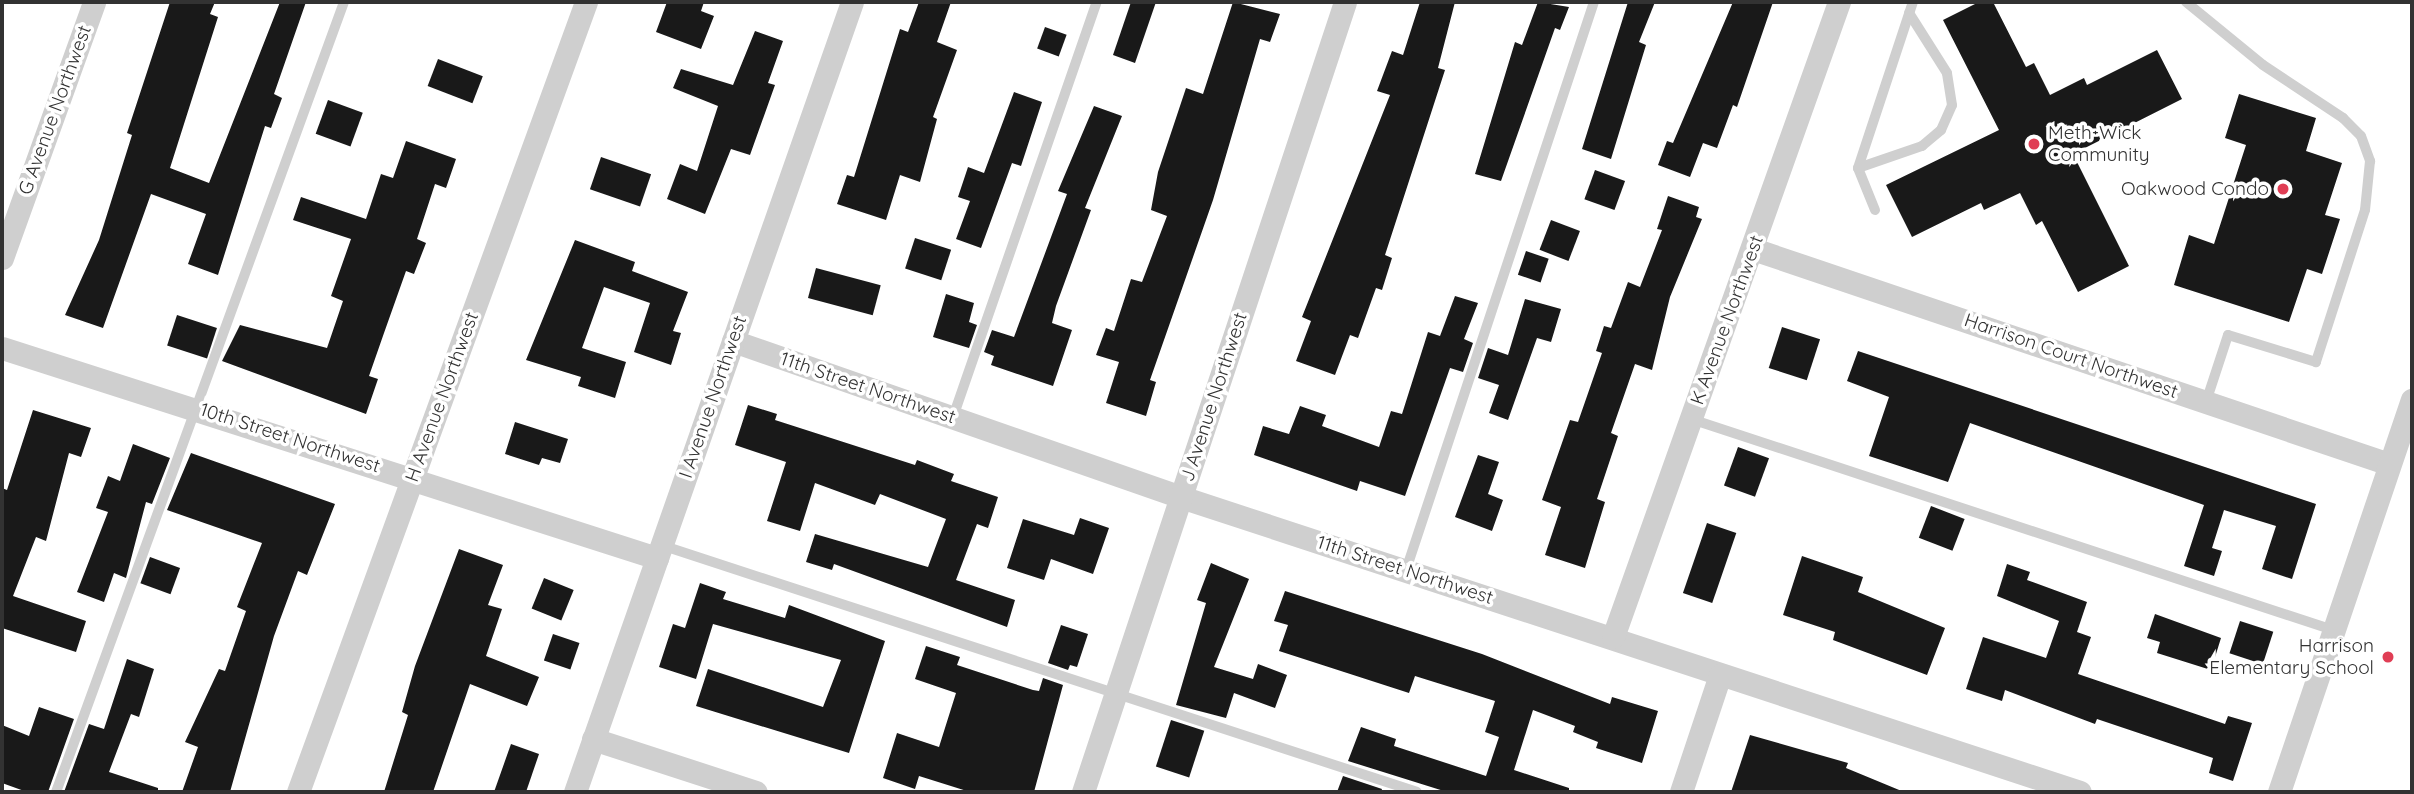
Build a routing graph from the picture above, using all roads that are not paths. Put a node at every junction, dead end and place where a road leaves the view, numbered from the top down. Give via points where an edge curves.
1 (94, 2) edge
2 (344, 2) edge
3 (586, 2) edge
4 (852, 2) edge
5 (1097, 2) edge
6 (1345, 2) edge
7 (1594, 2) edge
8 (1839, 2) edge
9 (2186, 2) edge
10 (1911, 7) edge
11 (1858, 168) junction
12 (1875, 210) dead end
13 (1752, 248) junction
14 (2, 258) edge
15 (733, 341) junction
16 (2, 348) edge
17 (2412, 400) edge
18 (2206, 402) junction
19 (196, 408) junction
20 (953, 417) junction
21 (1691, 419) junction
22 (2389, 464) junction
23 (412, 478) junction
24 (1181, 497) junction
25 (659, 552) junction
26 (1406, 570) junction
27 (2333, 630) junction
28 (1613, 637) junction
29 (1720, 675) junction
30 (1116, 693) junction
31 (593, 739) junction
32 (56, 792) edge
33 (298, 792) edge
34 (575, 792) edge
35 (757, 792) edge
36 (1083, 792) edge
37 (1418, 792) edge
38 (1681, 792) edge
39 (2080, 792) edge
40 (2279, 792) edge

1 - 14 street, G Avenue Northwest
2 - 19 lane
3 - 23 street, H Avenue Northwest
4 - 15 street, I Avenue Northwest
5 - 20 lane
6 - 24 street, J Avenue Northwest
7 - 26 lane
8 - 13 street, K Avenue Northwest
9 - 18 lane via 2263,65 2343,118 2361,136 2370,161 2365,210 2316,362 2228,335
10 - 11 lane
10 - 11 lane via 1947,73 1952,104 1941,130 1922,146 1892,161
11 - 12 lane
13 - 18 street, Harrison Court Northwest
13 - 21 street, K Avenue Northwest
15 - 20 street, 11th Street Northwest
15 - 25 street, I Avenue Northwest
16 - 19 street, 10th Street Northwest
17 - 22 street
18 - 22 street, Harrison Court Northwest
19 - 23 street, 10th Street Northwest
19 - 32 lane
20 - 24 street, 11th Street Northwest
21 - 27 lane
21 - 28 street, K Avenue Northwest
22 - 27 street
23 - 25 street, 10th Street Northwest
23 - 33 street, H Avenue Northwest
24 - 26 street, 11th Street Northwest
24 - 30 street, J Avenue Northwest
25 - 30 lane
25 - 31 street, I Avenue Northwest
26 - 28 street, 11th Street Northwest
27 - 40 street
28 - 29 street, 11th Street Northwest
29 - 38 street
29 - 39 street, 11th Street Northwest
30 - 36 street, J Avenue Northwest
30 - 37 lane
31 - 34 street, I Avenue Northwest
31 - 35 street

